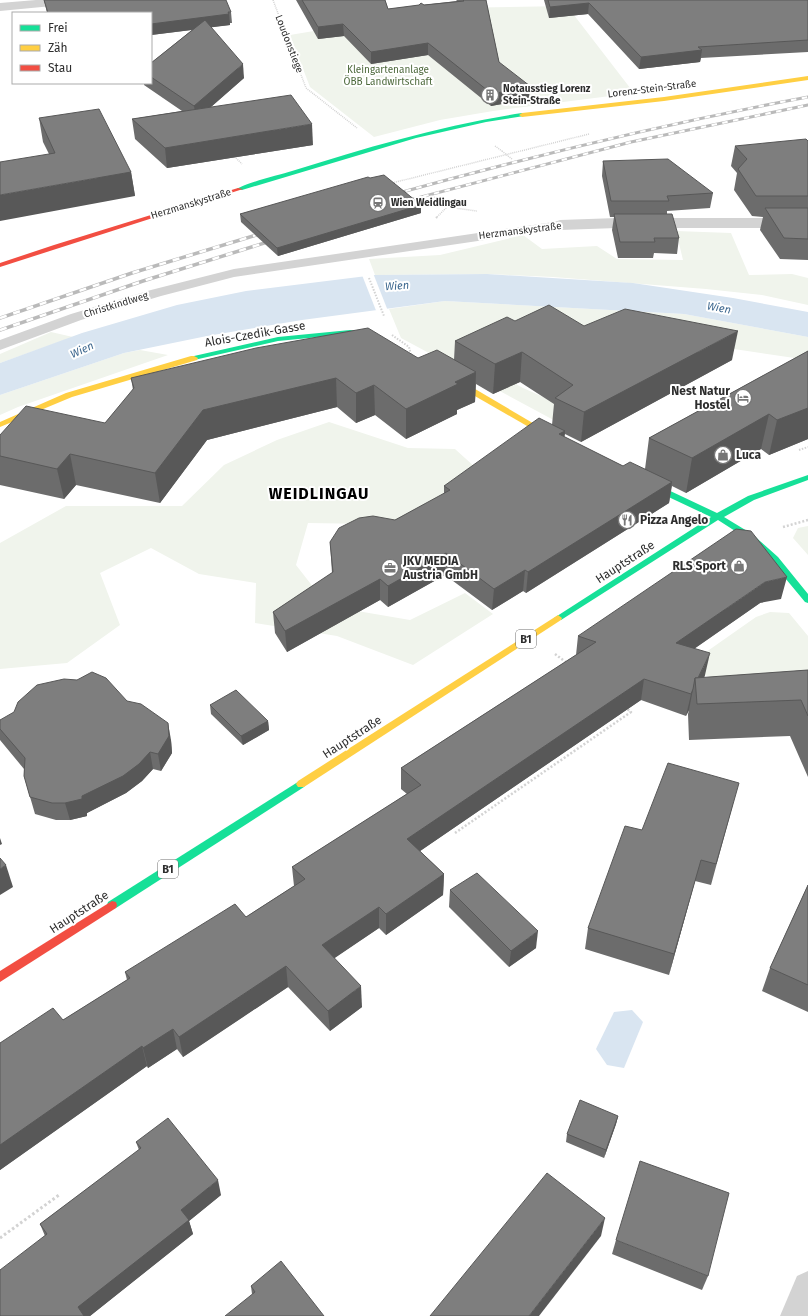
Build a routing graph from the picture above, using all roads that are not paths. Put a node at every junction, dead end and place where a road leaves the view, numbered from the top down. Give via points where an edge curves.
1 (73, 0) edge
2 (0, 7) edge
3 (808, 78) edge
4 (382, 146) joint
5 (808, 224) edge
6 (560, 225) joint
7 (0, 265) edge
8 (234, 273) joint
9 (372, 337) edge
10 (0, 345) edge
11 (411, 356) edge
12 (0, 424) edge
13 (563, 442) edge
14 (633, 476) edge
15 (808, 478) edge
16 (717, 518) junction
17 (808, 600) edge
18 (0, 977) edge
19 (808, 1288) edge
20 (796, 1316) edge

1 - 2 street
3 - 4 street, Lorenz-Stein-Straße via 664,99 508,117 447,128
4 - 7 street, Herzmanskystraße
5 - 6 street, Herzmanskystraße via 617,222
6 - 8 lane, Herzmanskystraße
8 - 10 lane, Christkindlweg via 76,317
9 - 12 street, Alois-Czedik-Gasse via 350,332 278,340 193,358 69,395
11 - 13 street
14 - 16 street
15 - 16 street, B1 via 751,498
16 - 17 street via 761,546
16 - 18 street, Hauptstraße / B1
19 - 20 street

